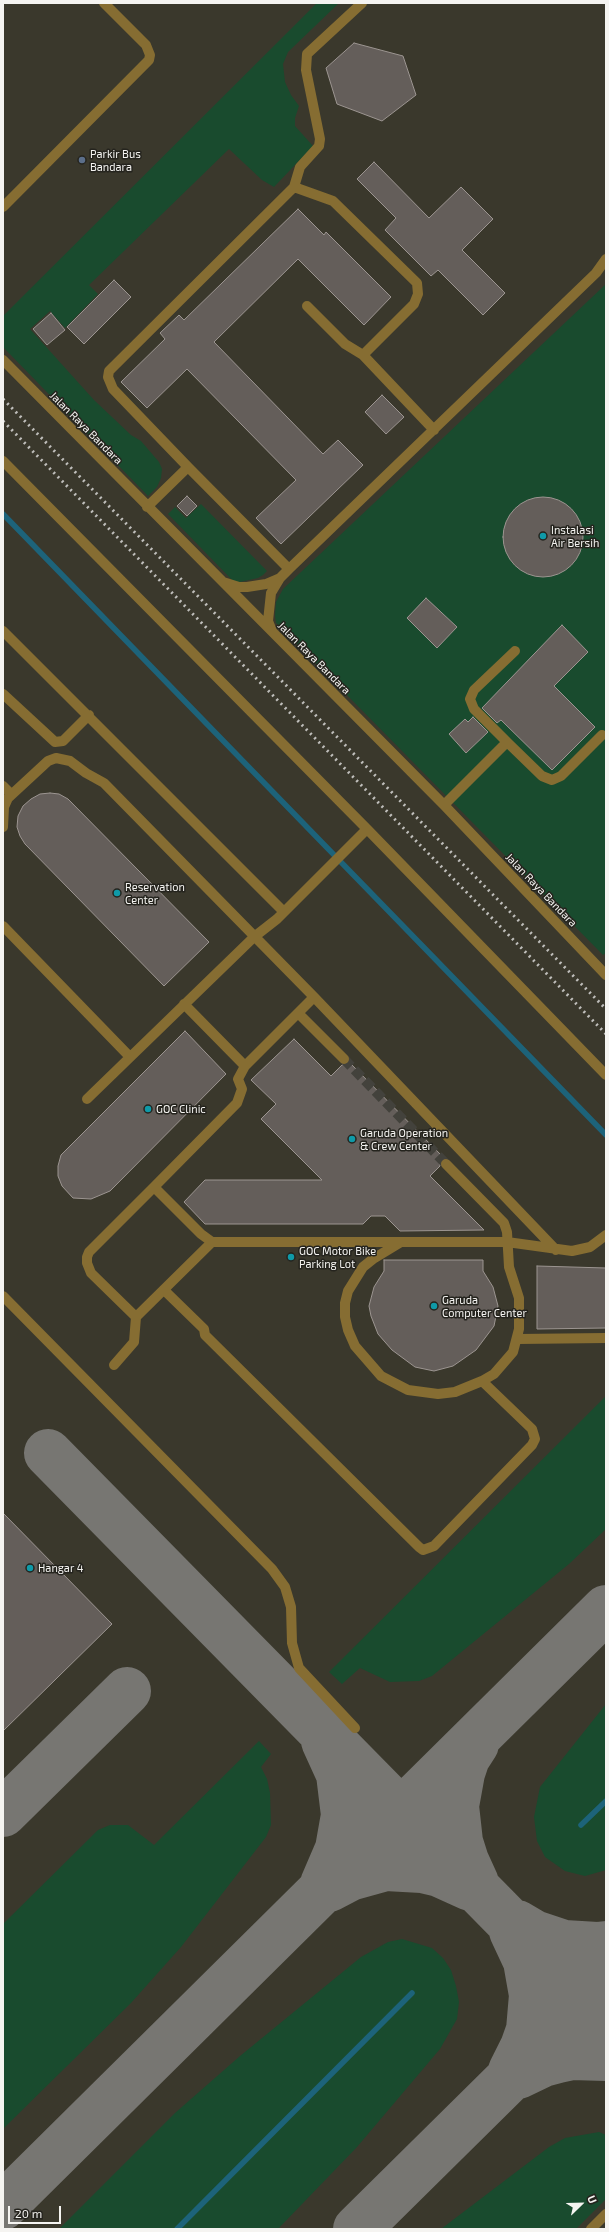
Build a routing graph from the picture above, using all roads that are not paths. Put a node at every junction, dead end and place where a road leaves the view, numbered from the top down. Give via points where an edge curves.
1 (104, 3) edge
2 (362, 3) edge
3 (294, 187) junction
4 (3, 207) edge
5 (606, 259) edge
6 (307, 306) dead end
7 (364, 355) junction
8 (3, 360) edge
9 (434, 430) junction
10 (3, 461) edge
11 (188, 467) junction
12 (147, 507) junction
13 (288, 569) junction
14 (280, 578) junction
15 (220, 581) junction
16 (3, 631) edge
17 (275, 636) junction
18 (515, 651) dead end
19 (3, 694) edge
20 (89, 716) junction
21 (602, 735) dead end
22 (507, 742) junction
23 (3, 786) edge
24 (11, 794) junction
25 (444, 805) junction
26 (3, 827) edge
27 (367, 829) junction
28 (284, 912) junction
29 (3, 926) edge
30 (254, 937) junction
31 (606, 975) edge
32 (314, 997) junction
33 (184, 1004) junction
34 (298, 1013) junction
35 (130, 1057) junction
36 (344, 1060) tunnel mouth
37 (245, 1066) junction
38 (606, 1075) edge
39 (87, 1099) dead end
40 (446, 1164) tunnel mouth
41 (154, 1187) junction
42 (606, 1235) edge
43 (212, 1242) junction
44 (401, 1242) junction
45 (507, 1242) junction
46 (556, 1250) junction
47 (164, 1290) junction
48 (3, 1296) edge
49 (136, 1318) junction
50 (606, 1338) edge
51 (518, 1339) junction
52 (114, 1365) dead end
53 (482, 1382) junction
54 (355, 1728) dead end
55 (606, 2214) edge
56 (591, 2229) edge

1 - 4 street via 146,45 149,60
2 - 3 street via 307,54 306,70 320,139 319,146 300,167
3 - 7 street via 333,201 417,283 418,294 414,304
3 - 11 street via 109,371 113,389
5 - 9 street via 596,273
6 - 7 street via 345,344
7 - 9 street
8 - 12 street, Jalan Raya Bandara
9 - 13 street
10 - 27 street
11 - 12 street
11 - 13 street
12 - 15 street, Jalan Raya Bandara
13 - 14 street
14 - 15 street via 248,587
14 - 17 street via 271,593 268,614 268,621
15 - 17 street, Jalan Raya Bandara
16 - 20 street
17 - 25 street, Jalan Raya Bandara
18 - 22 street via 474,690 470,699 474,709
19 - 20 street via 55,742 63,741
20 - 28 street
21 - 22 street via 561,776 552,780 542,776
22 - 25 street
23 - 24 street
24 - 26 street via 4,807
24 - 30 street via 48,761 56,758 70,761 104,783
25 - 31 street, Jalan Raya Bandara
27 - 28 street
27 - 38 street
28 - 30 street
29 - 35 street
30 - 32 street
30 - 33 street
32 - 34 street
32 - 46 street
33 - 35 street
33 - 37 street
34 - 36 street
34 - 37 street
35 - 39 street
37 - 41 street via 238,1079 242,1089 237,1103
40 - 45 street via 504,1223
41 - 43 street
41 - 49 street via 89,1252 87,1257 91,1273
42 - 46 street via 582,1250
43 - 44 street
43 - 47 street
44 - 45 street
44 - 53 street via 363,1268 348,1290 345,1317 355,1346 381,1376 408,1390 438,1394 455,1392
45 - 46 street
45 - 51 street via 507,1257 520,1305
47 - 49 street
47 - 53 street via 204,1329 205,1335 423,1550 434,1546 535,1439 532,1429
48 - 54 street via 279,1578 291,1607 292,1643 299,1668
49 - 52 street via 134,1342
50 - 51 street
51 - 53 street via 513,1352 504,1363
55 - 56 street

